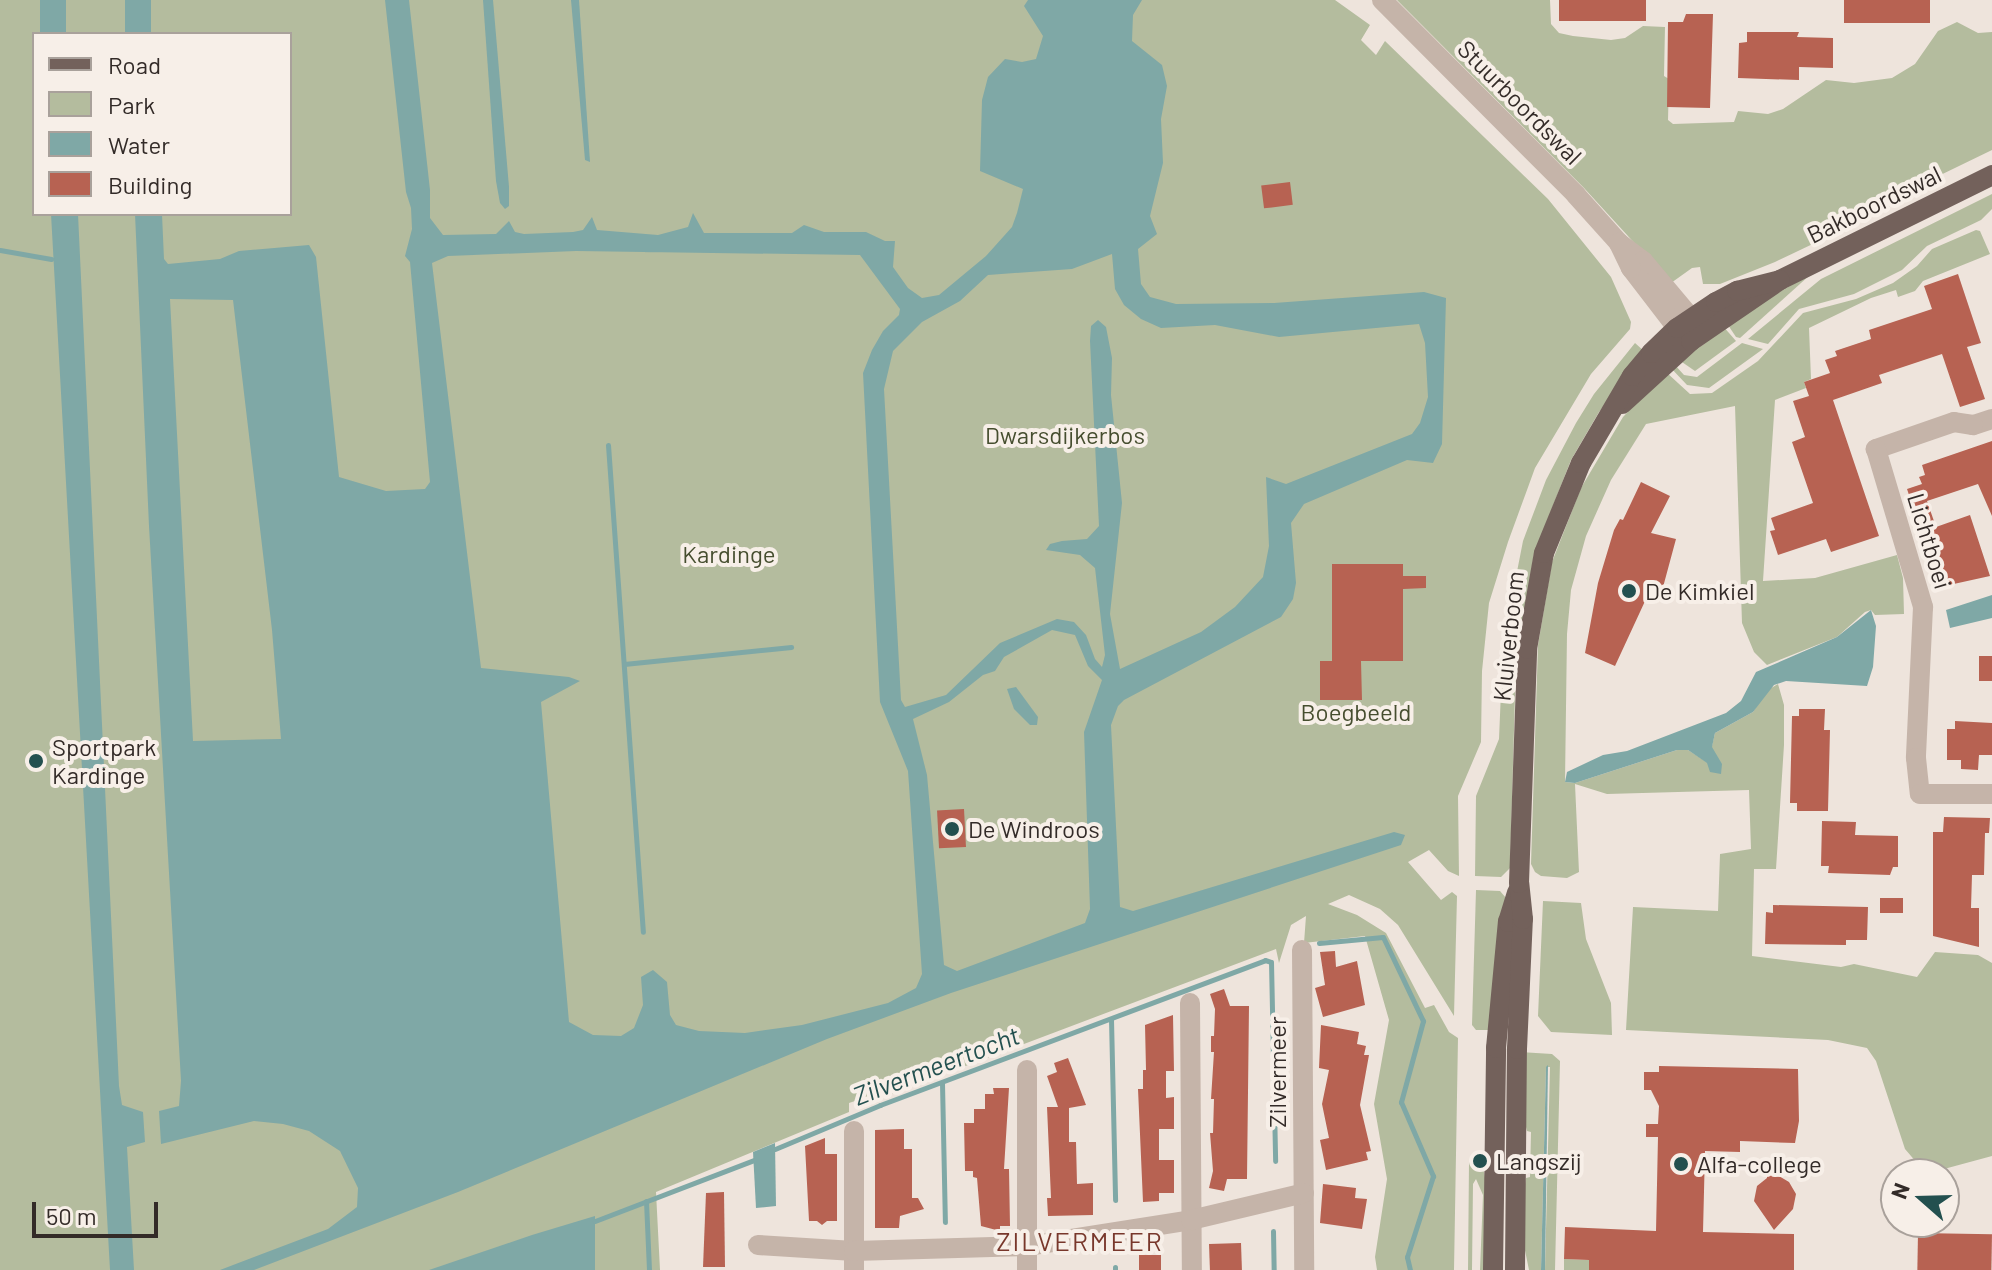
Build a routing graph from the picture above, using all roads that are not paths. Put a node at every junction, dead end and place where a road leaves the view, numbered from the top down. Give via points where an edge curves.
1 (1382, 0) edge
2 (1992, 175) edge
3 (1688, 328) junction
4 (1992, 419) edge
5 (1992, 794) edge
6 (1519, 883) junction
7 (1302, 950) dead end
8 (1190, 1003) dead end
9 (1027, 1070) dead end
10 (854, 1131) dead end
11 (1304, 1193) junction
12 (1191, 1220) junction
13 (758, 1245) dead end
14 (1027, 1246) junction
15 (854, 1260) edge
16 (1027, 1270) edge
17 (1192, 1270) edge
18 (1304, 1270) edge
19 (1493, 1270) edge
20 (1515, 1270) edge

1 - 3 street, Stuurboordswal via 1576,195 1619,243 1631,268
2 - 3 main road, Bakboordswal
3 - 6 main road, Kluiverboom via 1644,361 1613,411 1567,492 1536,585 1527,649
4 - 5 street, Lichtboei via 1973,425 1954,422 1876,449 1923,607 1916,758 1920,794
6 - 19 main road, Kluiverboom via 1508,922 1496,1048
6 - 20 main road, Kluiverboom via 1523,919
7 - 11 street, Zilvermeer
8 - 12 street
9 - 14 street
10 - 15 street
11 - 12 street
11 - 18 street, Zilvermeer
12 - 14 street
12 - 17 street
13 - 15 street
14 - 15 street
14 - 16 street

